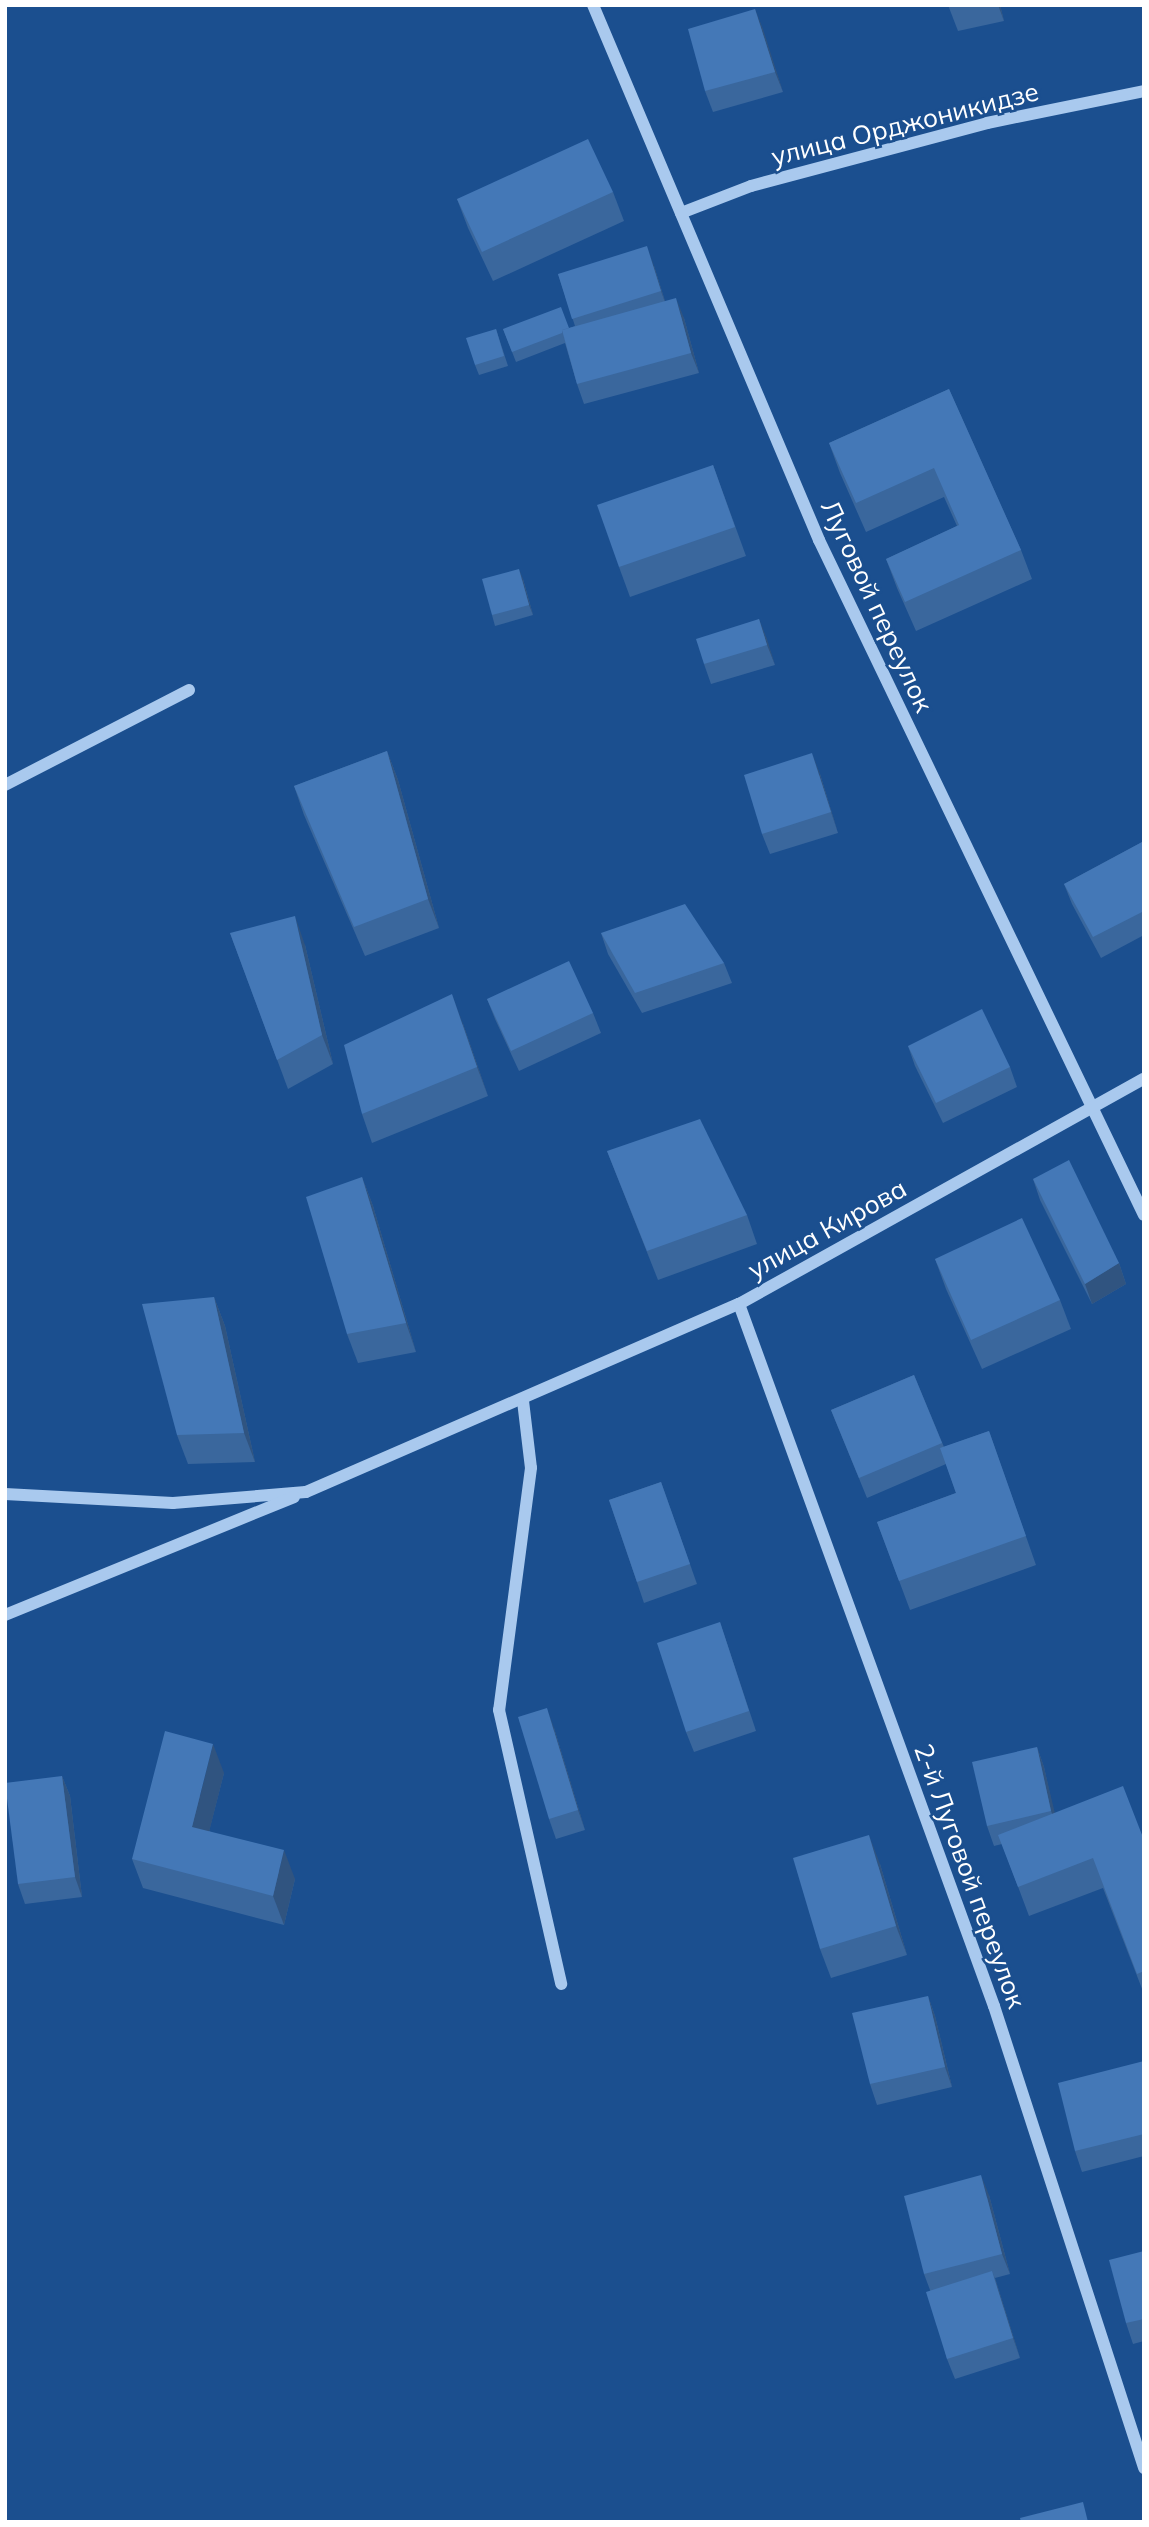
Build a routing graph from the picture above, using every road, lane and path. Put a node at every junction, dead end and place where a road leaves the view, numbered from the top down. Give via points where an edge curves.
1 (593, 5) edge
2 (1144, 91) edge
3 (681, 213) junction
4 (189, 690) dead end
5 (5, 785) edge
6 (1144, 1079) edge
7 (1091, 1107) junction
8 (1144, 1214) edge
9 (739, 1304) junction
10 (523, 1401) junction
11 (306, 1492) junction
12 (5, 1494) edge
13 (5, 1615) edge
14 (561, 1984) dead end
15 (1144, 2468) edge

1 - 3 street, Луговой переулок
2 - 3 street, улица Орджоникидзе via 948,134 751,186
3 - 7 street, Луговой переулок via 819,540
4 - 5 street
6 - 7 street, улица Кирова
7 - 8 street, Луговой переулок
7 - 9 street, улица Кирова
9 - 10 street, улица Кирова
9 - 15 street, 2-й Луговой переулок via 994,2006
10 - 11 street, улица Кирова
10 - 14 street via 531,1468 499,1710
11 - 12 street via 173,1503
11 - 13 street, улица Кирова

